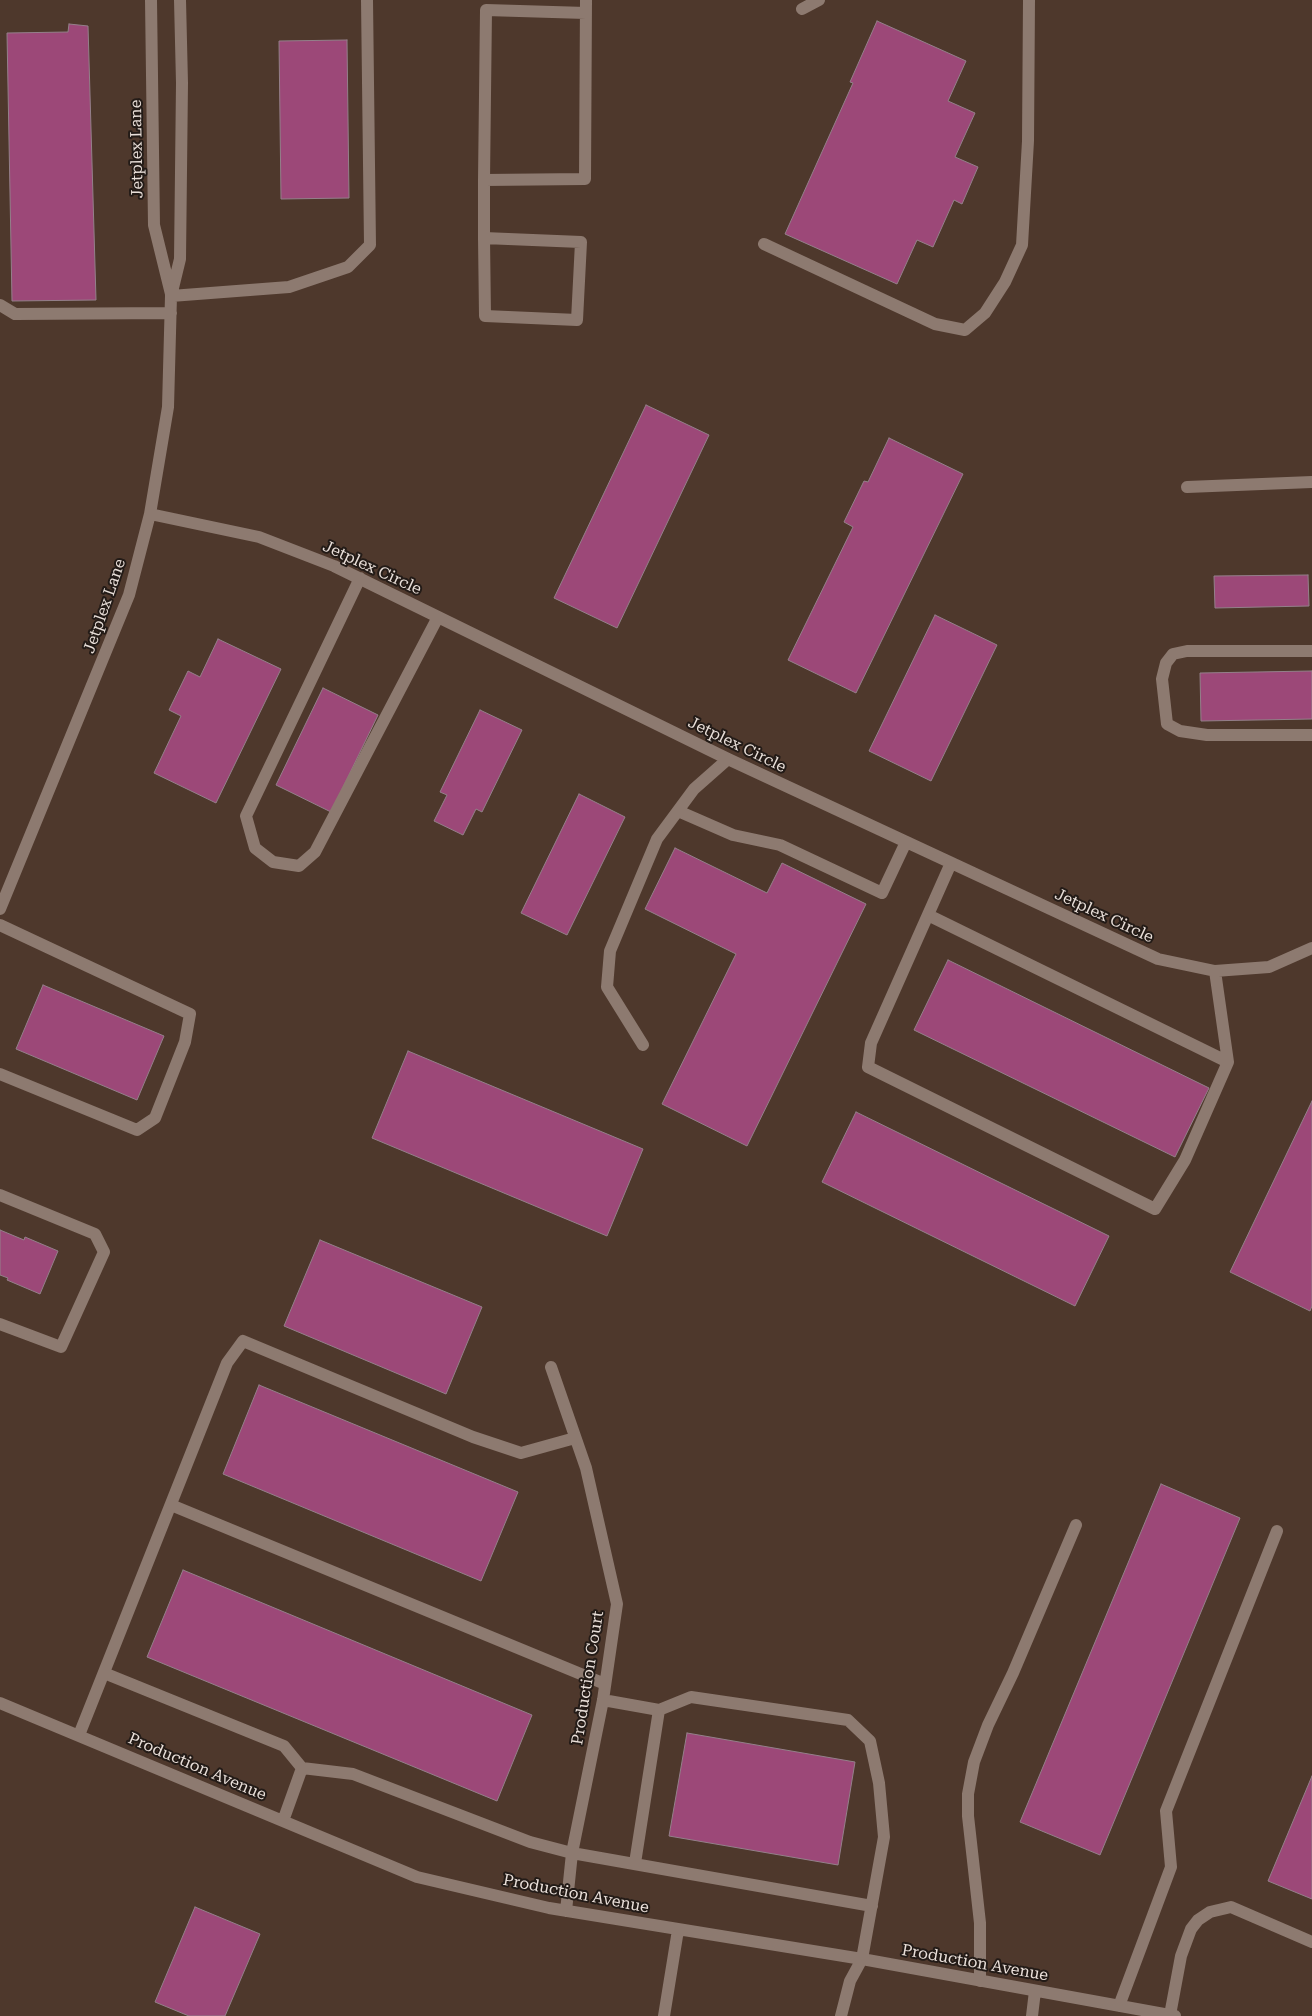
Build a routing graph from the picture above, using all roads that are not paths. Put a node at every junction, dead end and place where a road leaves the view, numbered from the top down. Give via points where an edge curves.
1 (151, 0) edge
2 (180, 0) edge
3 (367, 0) edge
4 (586, 0) edge
5 (819, 0) edge
6 (1029, 0) edge
7 (802, 9) dead end
8 (586, 14) junction
9 (484, 180) junction
10 (484, 238) junction
11 (764, 244) dead end
12 (171, 296) junction
13 (0, 305) edge
14 (171, 313) junction
15 (1312, 482) edge
16 (1187, 487) dead end
17 (150, 514) junction
18 (360, 578) junction
19 (438, 617) junction
20 (1312, 651) edge
21 (1312, 735) edge
22 (728, 759) junction
23 (678, 811) junction
24 (906, 842) junction
25 (951, 862) junction
26 (0, 909) edge
27 (928, 915) junction
28 (0, 925) edge
29 (1312, 948) edge
30 (1216, 971) junction
31 (643, 1045) dead end
32 (1228, 1062) junction
33 (0, 1074) edge
34 (0, 1195) edge
35 (0, 1324) edge
36 (551, 1367) dead end
37 (576, 1438) junction
38 (171, 1505) junction
39 (1076, 1525) dead end
40 (1277, 1531) dead end
41 (104, 1673) junction
42 (606, 1684) junction
43 (603, 1700) junction
44 (0, 1703) edge
45 (659, 1710) junction
46 (79, 1735) junction
47 (302, 1768) junction
48 (283, 1821) junction
49 (572, 1853) junction
50 (635, 1863) junction
51 (872, 1906) junction
52 (566, 1911) junction
53 (678, 1930) junction
54 (1312, 1942) edge
55 (862, 1959) junction
56 (980, 1981) junction
57 (1035, 1991) junction
58 (1119, 2006) junction
59 (664, 2016) edge
60 (841, 2016) edge
61 (1032, 2016) edge
62 (1172, 2016) edge

1 - 12 street, Jetplex Lane via 154,225
2 - 12 street, Jetplex Lane via 180,259
3 - 12 street via 370,245 348,267 290,288
4 - 8 street
5 - 7 street
6 - 11 street via 1028,141 1022,244 1005,282 985,314 966,330 935,324
8 - 9 street via 586,179
8 - 9 street via 486,10
9 - 10 street
10 - 10 street via 485,316 577,320 581,242
12 - 14 street, Jetplex Lane
13 - 14 street via 15,314
14 - 17 street, Jetplex Lane via 168,408
15 - 16 street
17 - 18 street, Jetplex Circle via 258,537
17 - 26 street, Jetplex Lane via 129,594
18 - 19 street, Jetplex Circle
18 - 19 street via 246,816 255,848 272,862 299,866 315,852
19 - 22 street, Jetplex Circle
20 - 21 street via 1187,651 1173,654 1166,663 1162,679 1167,724 1180,731 1207,735
22 - 23 street via 694,789
22 - 24 street, Jetplex Circle
23 - 24 street via 733,834 780,845 882,893
23 - 31 street via 657,839 610,950 607,986
24 - 25 street, Jetplex Circle
25 - 27 street
25 - 30 street, Jetplex Circle via 1158,959
27 - 32 street
27 - 32 street via 870,1043 868,1067 1112,1188 1155,1209 1185,1160
28 - 33 street via 190,1014 185,1042 155,1118 137,1130
29 - 30 street, Jetplex Circle via 1269,967
30 - 32 street
34 - 35 street via 95,1234 104,1252 61,1347
36 - 37 street, Production Court
37 - 38 street via 521,1453 473,1437 243,1341 227,1363
37 - 42 street, Production Court via 586,1468 617,1604
38 - 41 street
38 - 42 street
39 - 56 street via 974,1762 968,1816 980,1922
40 - 58 street via 1166,1812 1171,1867
41 - 46 street
41 - 47 street via 284,1746
42 - 43 street, Production Court
43 - 45 street
43 - 49 street, Production Court
44 - 46 street, Production Avenue
45 - 50 street
45 - 51 street via 691,1697 848,1720 870,1741 879,1783 884,1837
46 - 48 street, Production Avenue
47 - 48 street
47 - 49 street via 353,1774 530,1842
48 - 52 street, Production Avenue via 417,1876
49 - 50 street
49 - 52 street, Production Court
50 - 51 street
51 - 55 street
52 - 53 street, Production Avenue
53 - 55 street, Production Avenue
53 - 59 street
54 - 62 street via 1231,1907 1210,1912 1191,1929 1181,1956
55 - 56 street, Production Avenue
55 - 60 street via 850,1981
56 - 57 street, Production Avenue
57 - 58 street, Production Avenue
57 - 61 street
58 - 62 street, Production Avenue

